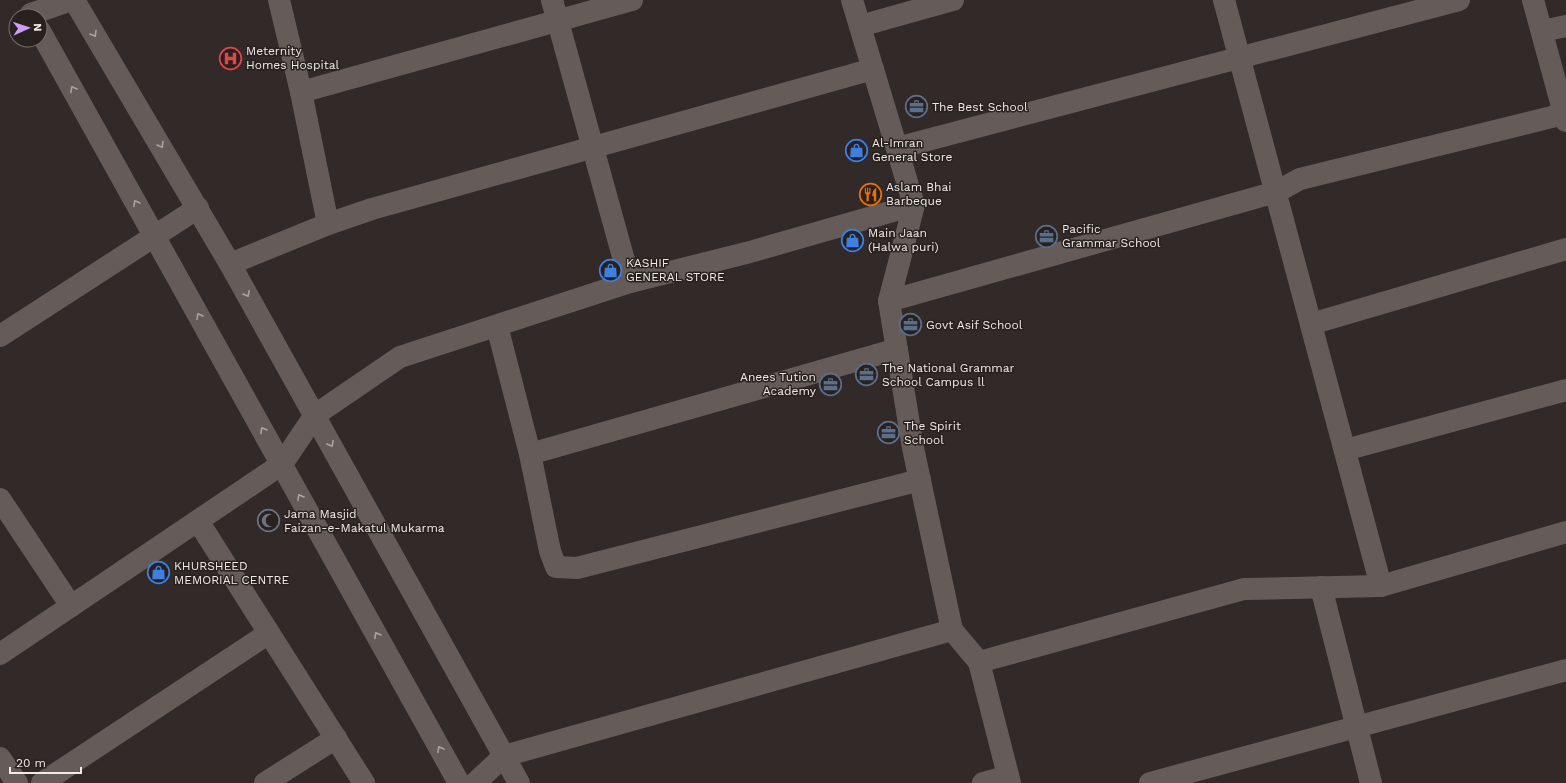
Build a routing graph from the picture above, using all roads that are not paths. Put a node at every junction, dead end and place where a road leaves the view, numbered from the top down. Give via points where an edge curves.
1 (71, 0) edge
2 (74, 0) edge
3 (279, 0) edge
4 (552, 0) edge
5 (632, 0) edge
6 (852, 0) edge
7 (954, 0) edge
8 (1224, 0) edge
9 (1460, 0) edge
10 (1534, 0) edge
11 (48, 9) edge
12 (558, 21) junction
13 (860, 26) junction
14 (1566, 26) edge
15 (1542, 31) junction
16 (48, 45) edge
17 (1240, 58) junction
18 (873, 69) junction
19 (300, 92) junction
20 (1565, 118) edge
21 (593, 148) junction
22 (897, 148) junction
23 (1276, 192) junction
24 (914, 205) junction
25 (198, 208) junction
26 (328, 224) junction
27 (155, 237) junction
28 (1566, 249) edge
29 (230, 264) junction
30 (630, 282) junction
31 (888, 301) junction
32 (1311, 324) junction
33 (497, 326) junction
34 (0, 336) edge
35 (897, 349) junction
36 (1566, 390) edge
37 (315, 415) junction
38 (1345, 450) junction
39 (530, 454) junction
40 (282, 464) junction
41 (920, 480) junction
42 (0, 499) edge
43 (198, 521) junction
44 (1566, 532) edge
45 (1381, 586) junction
46 (1321, 587) junction
47 (71, 606) junction
48 (952, 630) junction
49 (269, 633) junction
50 (0, 654) edge
51 (979, 662) junction
52 (1566, 670) edge
53 (1357, 727) junction
54 (336, 738) junction
55 (504, 756) junction
56 (0, 758) edge
57 (1009, 779) edge
58 (17, 783) edge
59 (42, 783) edge
60 (265, 783) edge
61 (364, 783) edge
62 (459, 783) edge
63 (475, 783) edge
64 (519, 783) edge
65 (983, 783) edge
66 (1150, 783) edge
67 (1371, 783) edge

1 - 11 street
2 -> 25 street
3 - 19 street
4 - 12 street
5 - 12 street
6 - 13 street
7 - 13 street
8 - 17 street
9 - 17 street
10 - 15 street
12 - 19 street
12 - 21 street
13 - 18 street
14 - 15 street
15 - 20 street
27 -> 16 street
17 - 22 street
17 - 23 street
18 - 21 street
18 - 22 street
19 - 26 street
20 - 23 street via 1300,179
21 - 26 street via 372,209
21 - 30 street
22 - 24 street
23 - 31 street
23 - 32 street
24 - 30 street via 750,252
24 - 31 street
25 - 27 street
25 - 29 street
26 - 29 street
27 - 34 street
40 -> 27 street
28 - 32 street
29 -> 37 street
30 - 33 street
31 - 35 street
32 - 38 street
33 - 37 street via 400,357
33 - 39 street
35 - 39 street
35 - 41 street
36 - 38 street
37 - 40 street
37 -> 55 street
38 - 45 street
39 - 41 street via 550,551 556,567 577,568
40 - 43 street
62 -> 40 street
41 - 48 street
42 - 47 street
43 - 47 street
43 - 49 street
44 - 45 street
45 - 46 street
46 - 51 street via 1244,589
46 - 53 street
47 - 50 street
48 - 51 street
48 - 55 street
49 - 54 street
49 - 59 street
51 - 57 street
52 - 53 street
53 - 66 street
53 - 67 street
54 - 60 street
54 - 61 street
55 - 63 street
55 - 64 street
56 - 58 street
57 - 65 street

